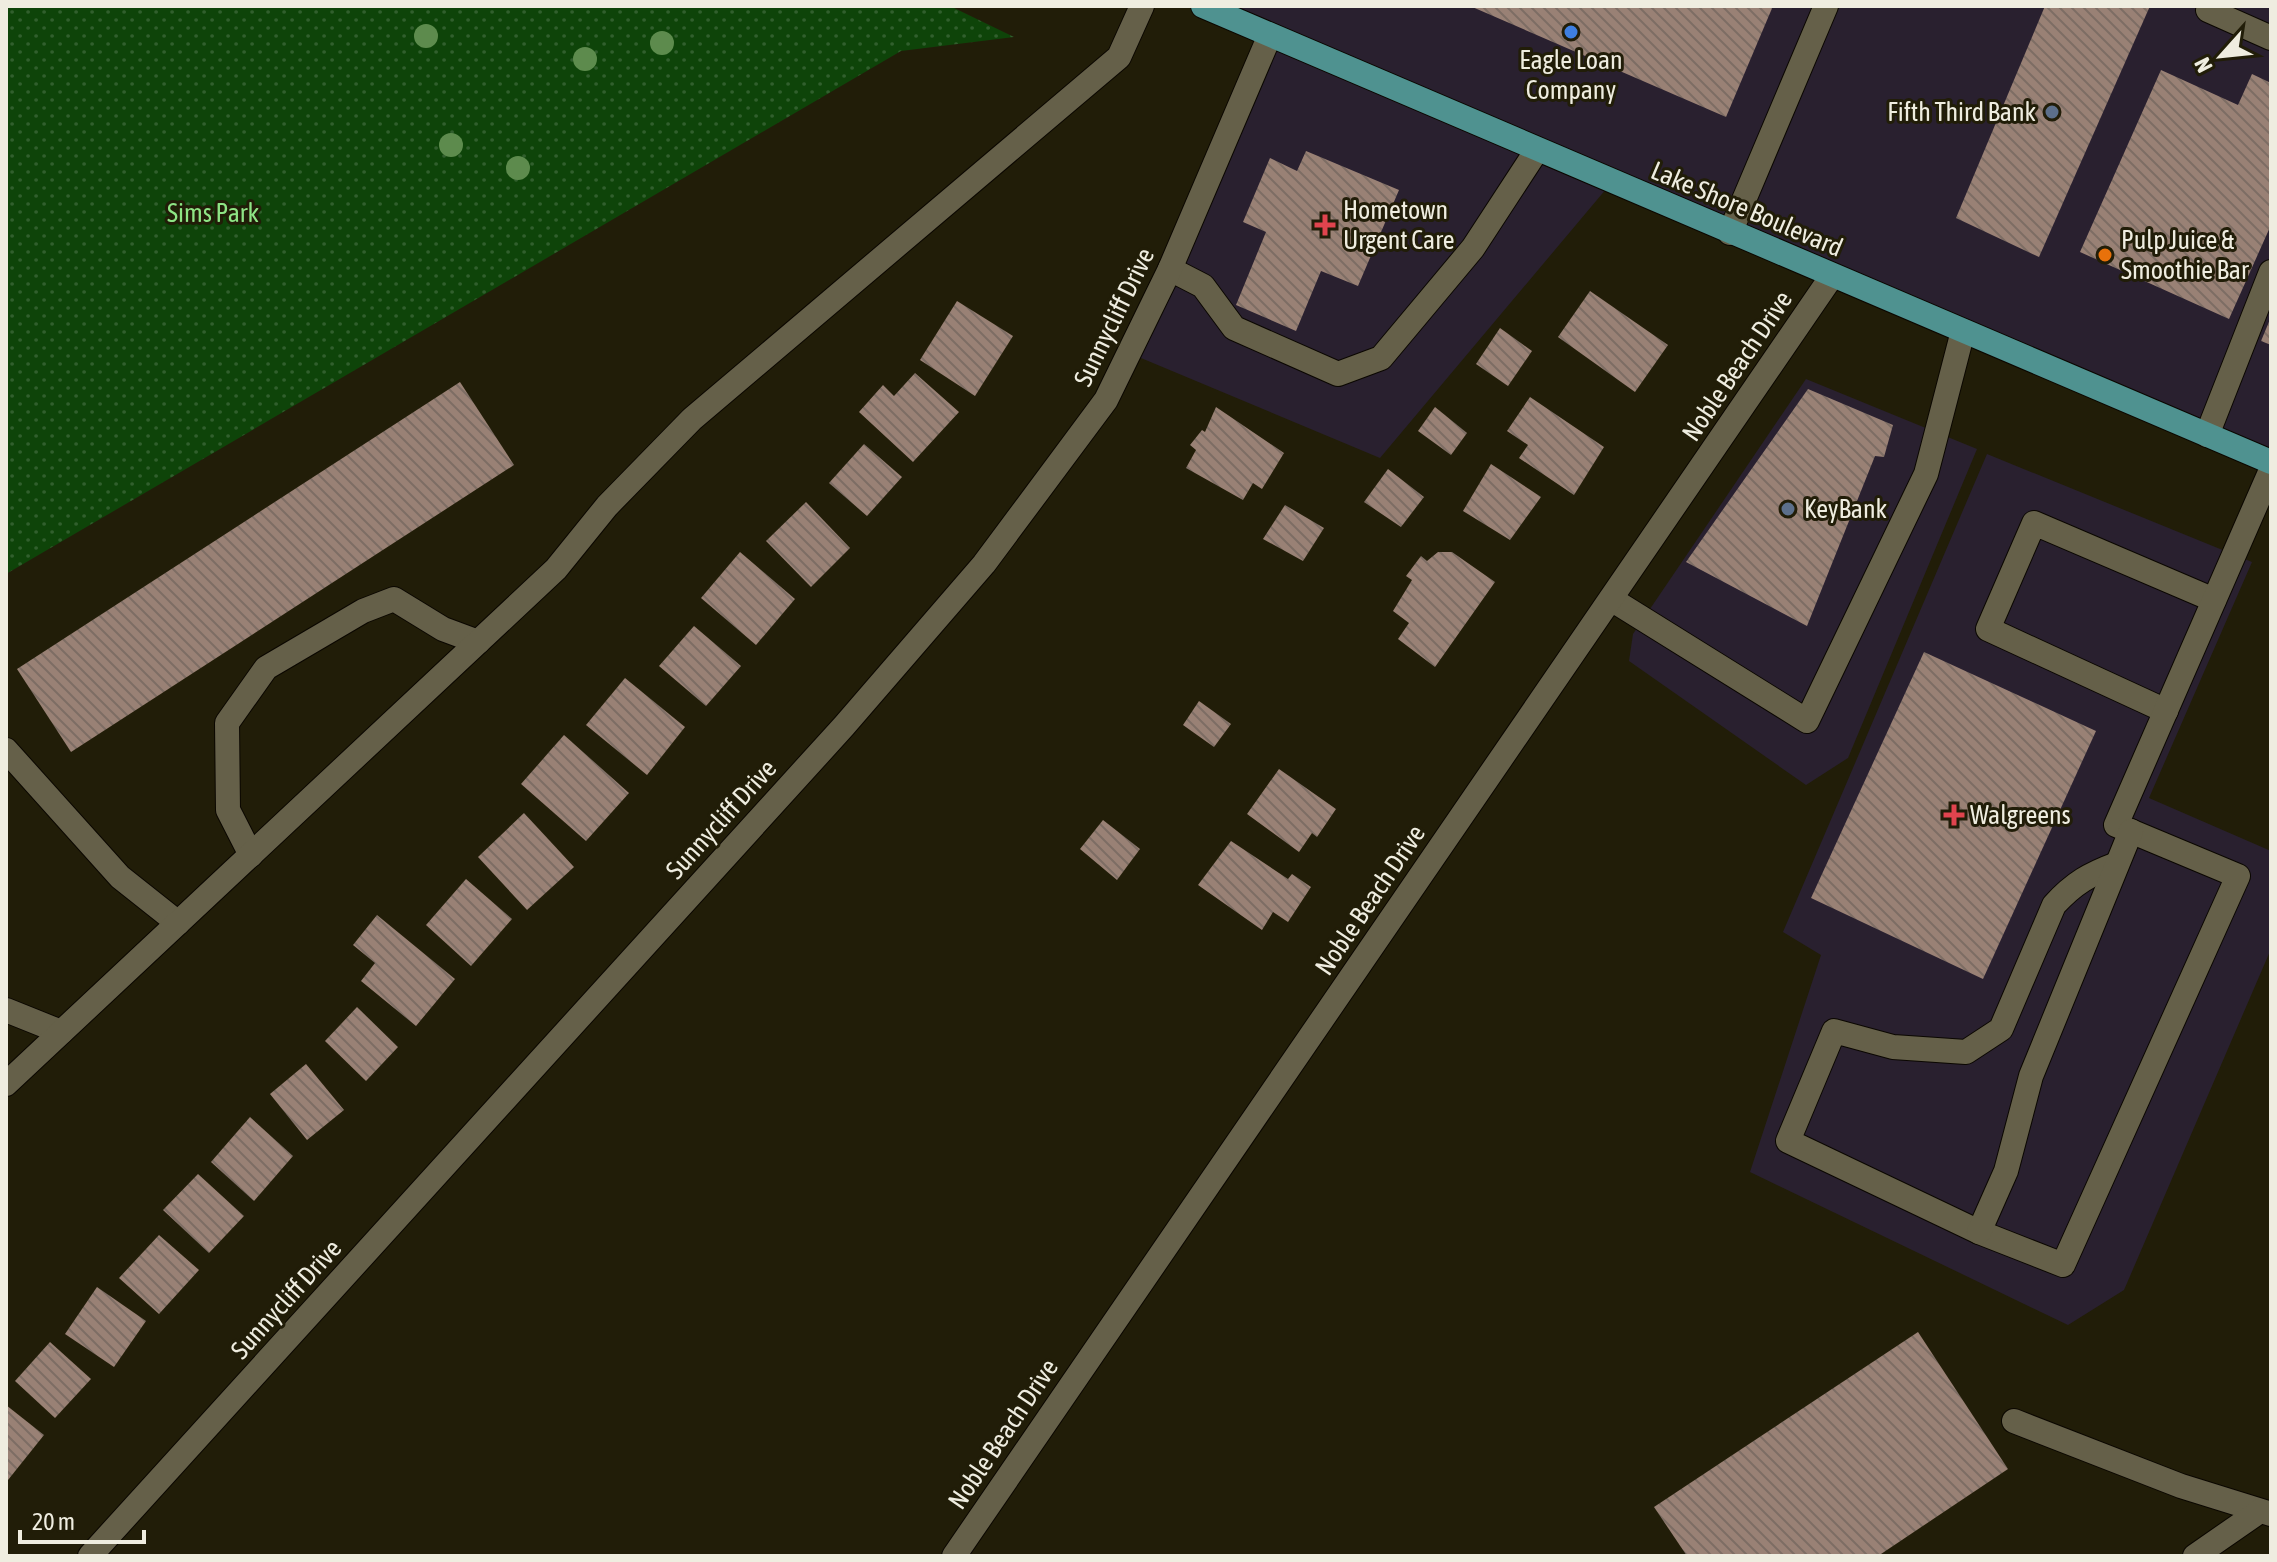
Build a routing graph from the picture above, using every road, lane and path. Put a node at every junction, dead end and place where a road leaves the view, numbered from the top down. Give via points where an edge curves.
1 (1142, 6) edge
2 (1203, 6) edge
3 (1826, 6) edge
4 (2210, 6) edge
5 (1270, 35) junction
6 (2271, 38) edge
7 (1537, 150) junction
8 (1730, 233) junction
9 (1170, 269) junction
10 (2271, 272) edge
11 (1832, 276) junction
12 (1963, 331) junction
13 (2207, 435) junction
14 (2271, 462) edge
15 (2271, 470) edge
16 (1611, 599) junction
17 (2214, 600) junction
18 (478, 642) junction
19 (2166, 711) junction
20 (6, 750) edge
21 (2131, 831) junction
22 (251, 855) junction
23 (2117, 864) junction
24 (178, 923) junction
25 (6, 1010) edge
26 (61, 1032) junction
27 (6, 1084) edge
28 (1979, 1232) junction
29 (2014, 1421) dead end
30 (2265, 1512) edge
31 (90, 1556) edge
32 (954, 1556) edge
33 (2195, 1556) edge

1 - 18 street via 1119,57 692,419 607,506 556,569
2 - 5 main road, Lake Shore Boulevard
3 - 8 street
4 - 6 street via 2208,10
5 - 7 main road, Lake Shore Boulevard
5 - 9 street, Sunnycliff Drive
7 - 8 main road, Lake Shore Boulevard
7 - 9 street via 1473,248 1381,358 1338,374 1234,328 1203,286
8 - 11 main road, Lake Shore Boulevard
9 - 31 street, Sunnycliff Drive via 1106,400 984,564
10 - 13 street
11 - 12 main road, Lake Shore Boulevard
11 - 16 street, Noble Beach Drive
12 - 13 main road, Lake Shore Boulevard
12 - 16 street via 1926,474 1807,721
13 - 14 main road, Lake Shore Boulevard
15 - 17 street
16 - 32 street, Noble Beach Drive
17 - 19 street
17 - 19 street via 2034,523 1988,629
18 - 22 street
18 - 22 street via 443,629 394,599 363,611 266,668 227,723 228,810
19 - 21 street via 2116,825
20 - 24 street via 120,877
21 - 23 street
21 - 28 street via 2238,876 2063,1265
22 - 24 street
23 - 28 street via 2031,1076 2006,1171
23 - 28 street via 2090,874 2054,905 2001,1029 1966,1052 1893,1047 1834,1031 1788,1141
24 - 26 street
25 - 26 street
26 - 27 street
29 - 30 street via 2181,1486
30 - 33 street

